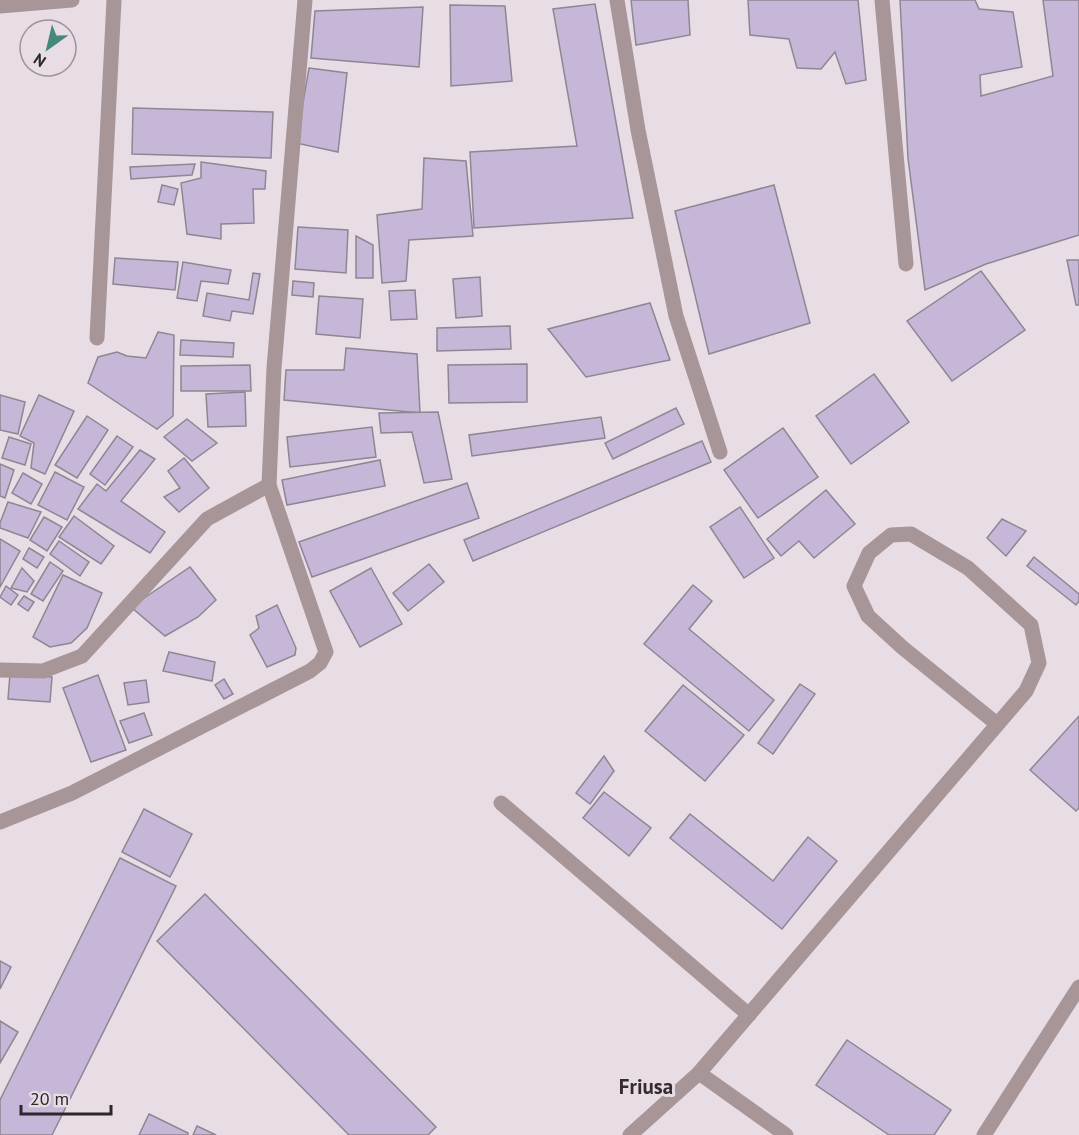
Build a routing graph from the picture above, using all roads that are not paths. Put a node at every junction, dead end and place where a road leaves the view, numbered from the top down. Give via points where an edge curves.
1 (72, 0) edge
2 (114, 0) edge
3 (305, 0) edge
4 (616, 0) edge
5 (882, 0) edge
6 (0, 6) edge
7 (906, 264) dead end
8 (97, 338) dead end
9 (720, 452) dead end
10 (269, 485) junction
11 (0, 670) edge
12 (997, 724) junction
13 (501, 802) dead end
14 (0, 822) edge
15 (1079, 987) edge
16 (749, 1015) junction
17 (699, 1073) junction
18 (630, 1135) edge
19 (786, 1135) edge
20 (984, 1135) edge

1 - 6 street
2 - 8 street
3 - 10 street via 274,368
4 - 9 street via 676,316
5 - 7 street
10 - 11 street via 207,519 82,656 43,671
10 - 14 street via 326,652 320,663 72,793
12 - 12 street via 1026,691 1039,663 1030,625 968,568 911,534 891,535 869,553 854,586 868,616
12 - 16 street
13 - 16 street
15 - 20 street
16 - 17 street
17 - 18 street
17 - 19 street

